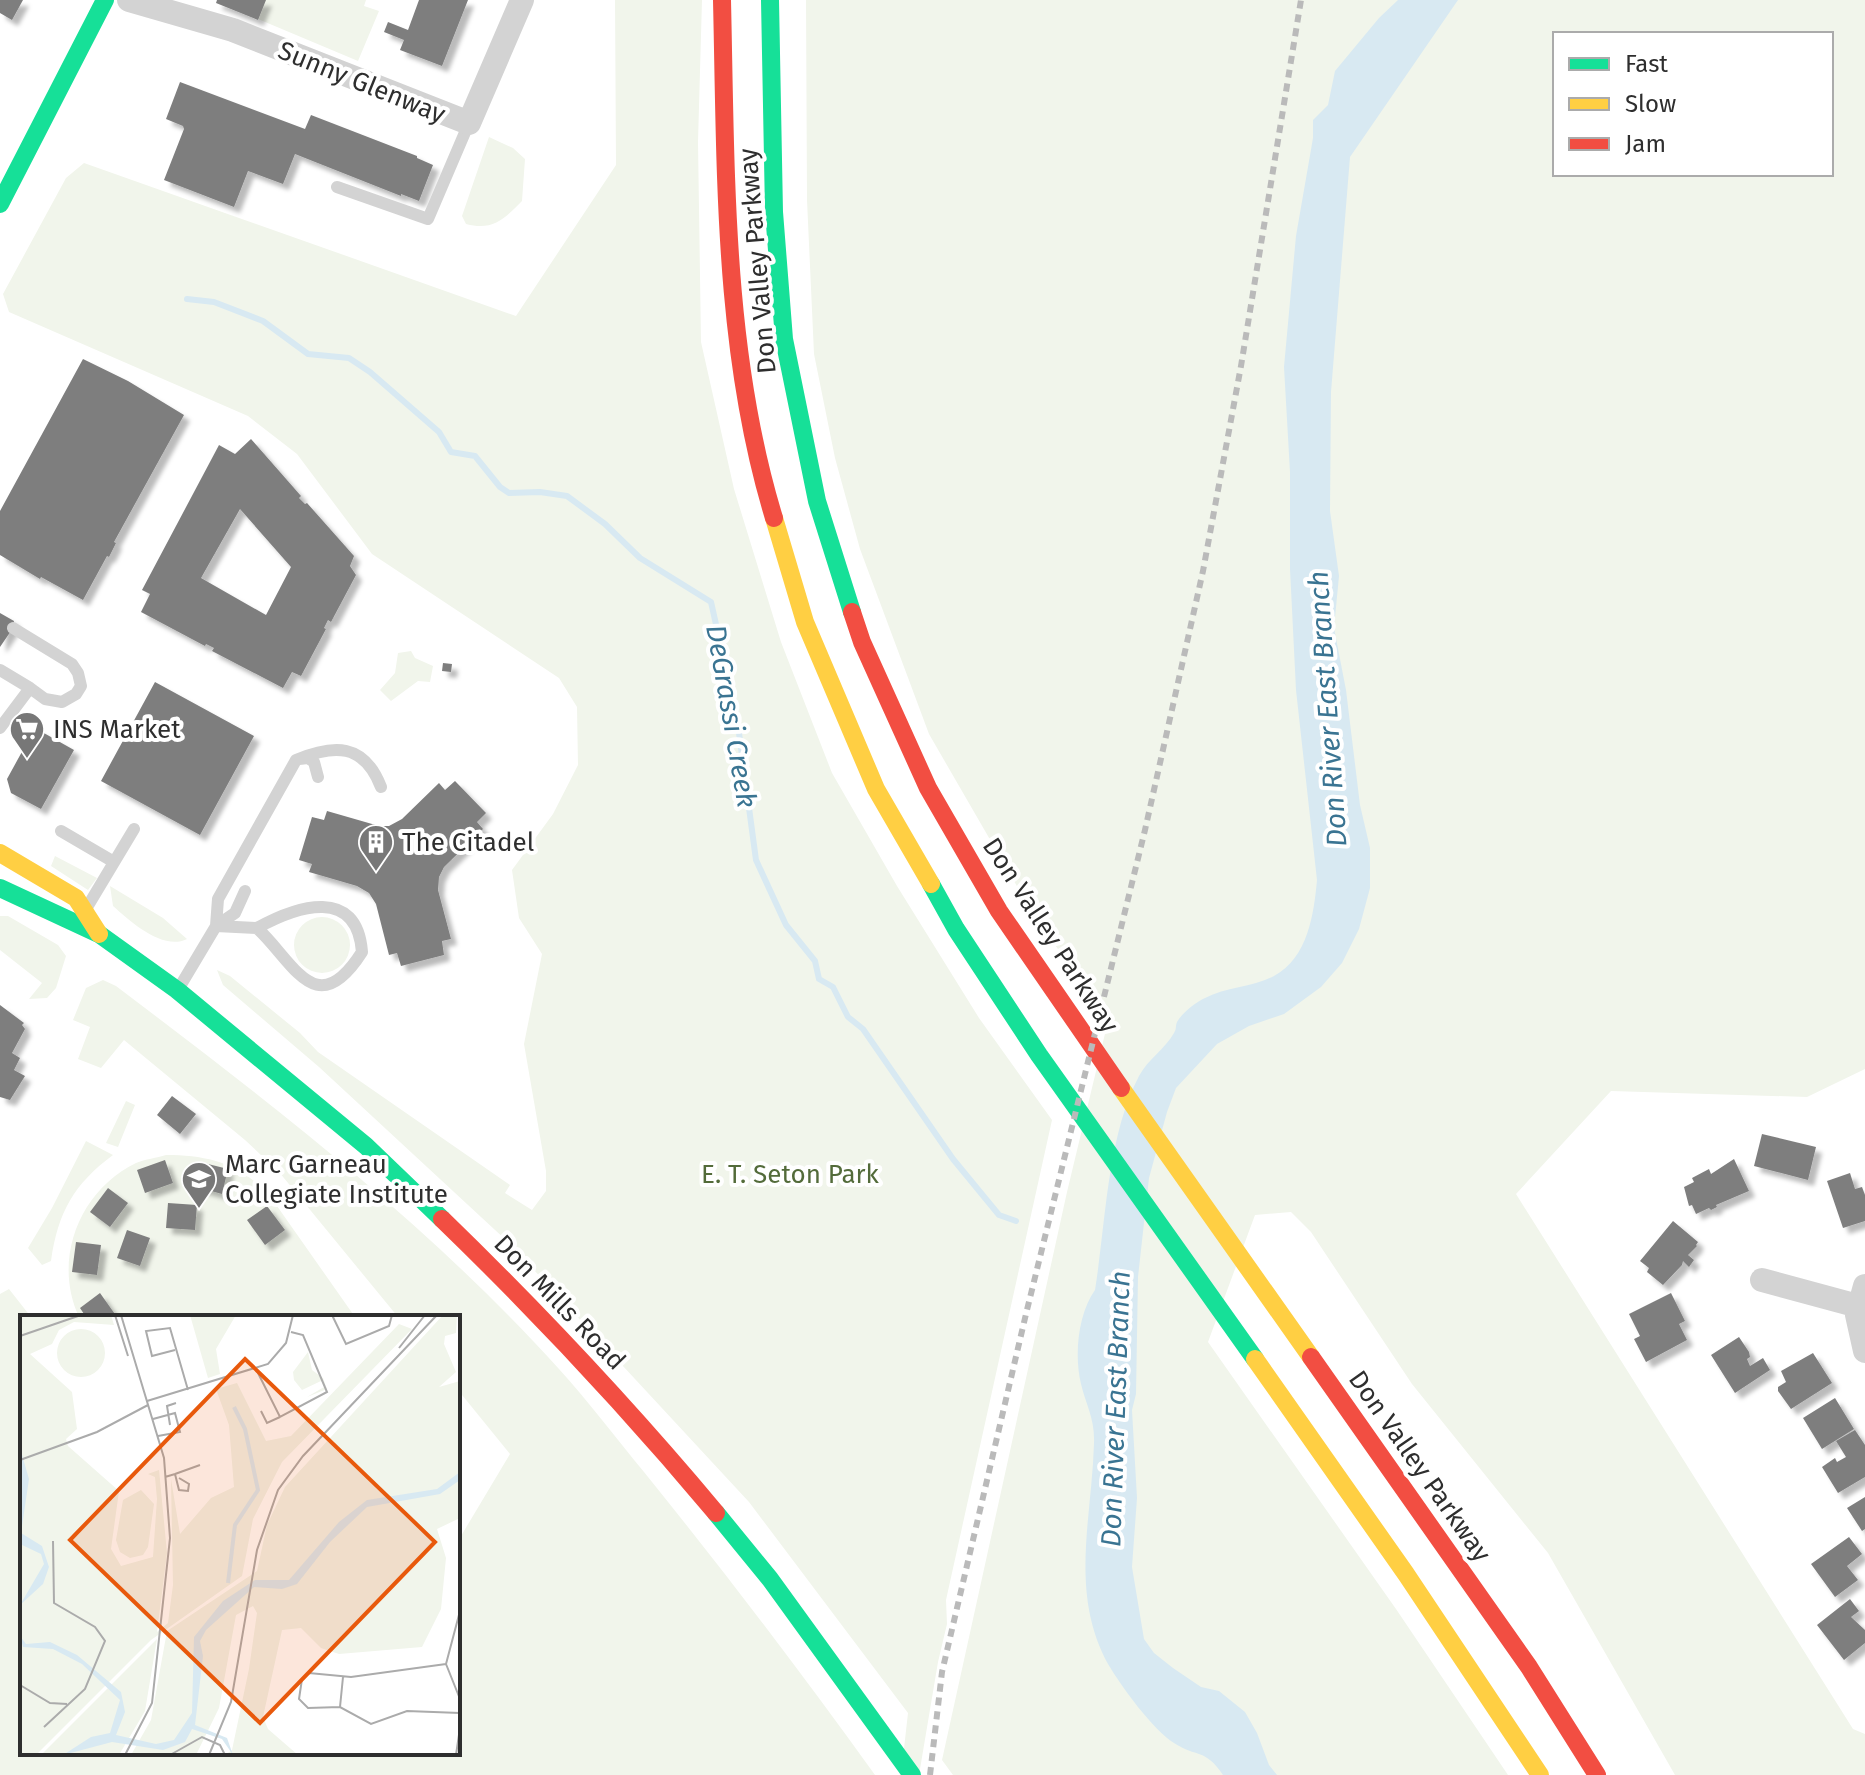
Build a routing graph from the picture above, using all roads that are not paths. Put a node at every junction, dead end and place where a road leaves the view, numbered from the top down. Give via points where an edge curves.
1 (105, 0) edge
2 (129, 0) edge
3 (522, 0) edge
4 (722, 0) edge
5 (770, 0) edge
6 (469, 123) junction
7 (337, 187) dead end
8 (0, 204) edge
9 (13, 628) dead end
10 (0, 670) edge
11 (30, 688) junction
12 (2, 722) edge
13 (296, 760) junction
14 (318, 777) dead end
15 (381, 787) dead end
16 (134, 829) dead end
17 (61, 831) dead end
18 (0, 853) edge
19 (114, 862) junction
20 (0, 888) edge
21 (245, 891) dead end
22 (85, 912) junction
23 (216, 926) junction
24 (257, 928) junction
25 (99, 934) junction
26 (177, 990) junction
27 (1762, 1280) dead end
28 (1861, 1296) edge
29 (1865, 1351) edge
30 (912, 1775) edge
31 (1540, 1775) edge
32 (1597, 1775) edge

1 - 8 main road
2 - 6 street, Sunny Glenway via 233,30
3 - 6 street, Sunny Glenway
4 - 31 main road, Don Valley Parkway via 727,221 737,341 760,474 805,622 876,789 956,929 1039,1055 1406,1574
5 - 32 main road, Don Valley Parkway via 774,212 784,339 817,501 862,642 928,788 1052,990 1529,1667
6 - 7 lane via 428,219
9 - 11 lane via 72,664 81,686 62,702 45,699
10 - 11 lane
11 - 12 lane
13 - 14 lane via 314,762
13 - 15 lane via 341,748 368,765
13 - 23 lane via 218,899
16 - 19 lane
17 - 19 lane
18 - 22 main road, Don Mills Road via 76,898
19 - 22 lane
20 - 25 main road, Don Mills Road
21 - 23 lane via 235,913
22 - 25 main road, Don Mills Road
23 - 24 lane
23 - 26 lane
24 - 24 lane via 297,975 313,984 343,978 362,952 354,921 336,908 307,907
25 - 26 main road, Don Mills Road
26 - 30 main road, Don Mills Road via 366,1146 503,1278 639,1421 770,1579
27 - 28 street
28 - 29 street via 1858,1326

